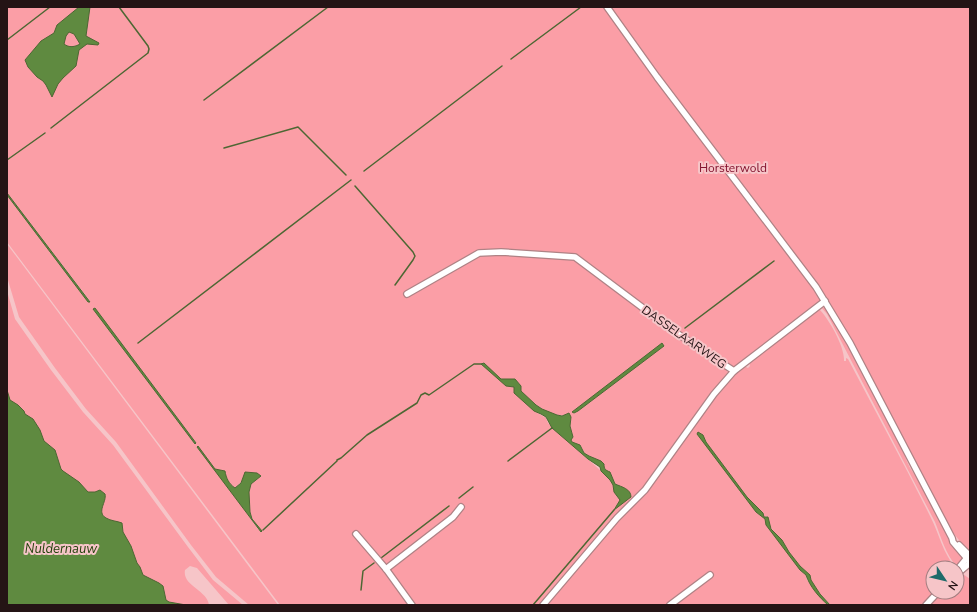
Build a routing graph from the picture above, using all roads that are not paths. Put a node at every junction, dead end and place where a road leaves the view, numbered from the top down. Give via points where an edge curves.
1 (607, 7) edge
2 (407, 294) dead end
3 (825, 301) junction
4 (734, 371) junction
5 (461, 507) dead end
6 (356, 534) dead end
7 (969, 560) edge
8 (386, 569) junction
9 (710, 575) dead end
10 (412, 605) edge
11 (543, 605) edge
12 (670, 605) edge

1 - 3 street
2 - 4 street, DASSELAARWEG via 479,253 575,257 675,332
3 - 4 street
3 - 7 street via 850,343 952,538
4 - 11 street, DASSELAARWEG via 714,394 645,490 617,518
5 - 8 street via 453,517
6 - 8 street
8 - 10 street
9 - 12 street

